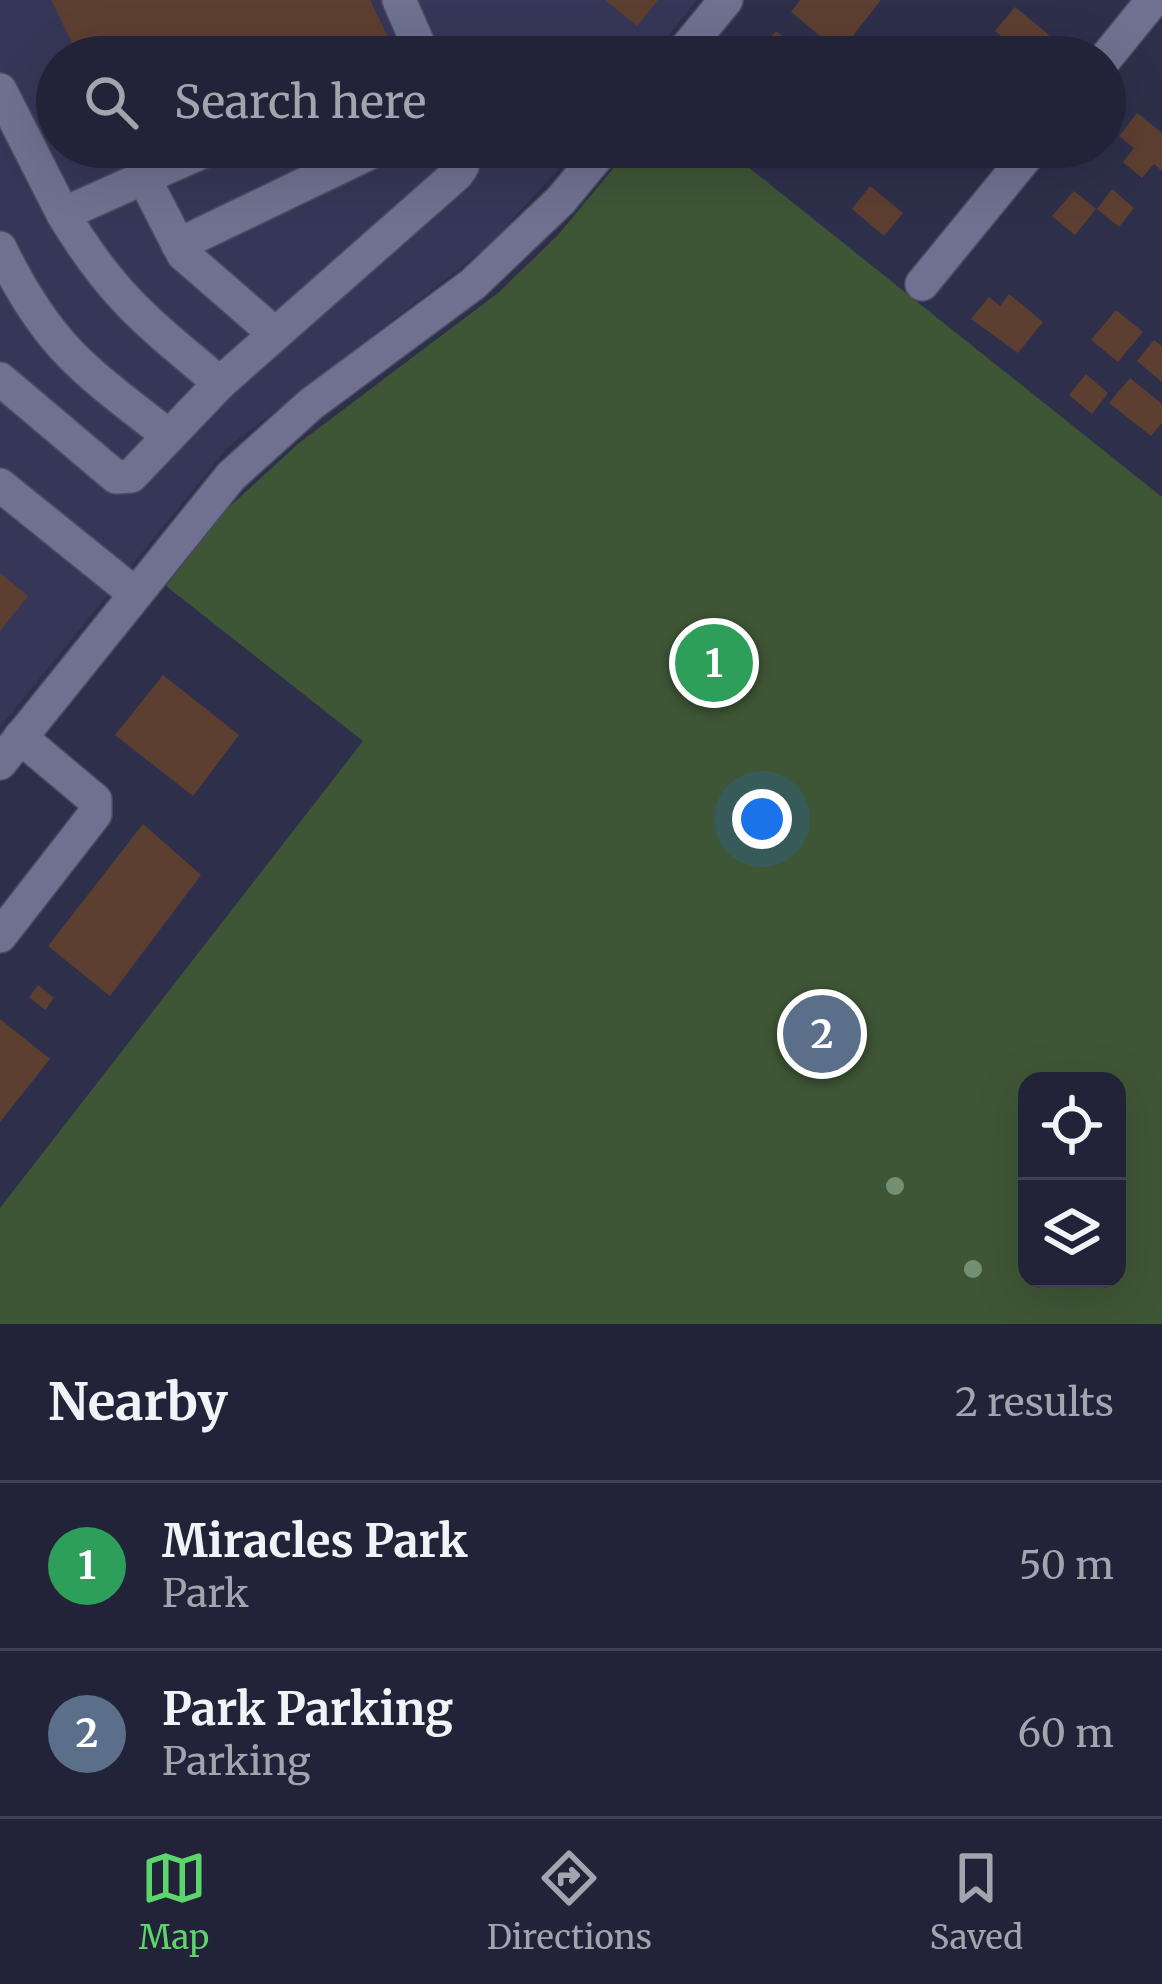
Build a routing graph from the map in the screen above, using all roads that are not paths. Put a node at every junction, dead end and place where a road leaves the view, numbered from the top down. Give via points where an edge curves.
1 (399, 0) edge
2 (726, 0) edge
3 (1153, 0) edge
4 (412, 36) edge
5 (697, 36) edge
6 (1124, 36) edge
7 (0, 89) edge
8 (13, 145) edge
9 (166, 168) edge
10 (338, 168) edge
11 (461, 168) edge
12 (588, 168) edge
13 (1017, 168) edge
14 (144, 178) junction
15 (64, 214) junction
16 (178, 245) junction
17 (0, 248) edge
18 (922, 284) dead end
19 (275, 334) junction
20 (0, 379) edge
21 (220, 382) junction
22 (169, 436) junction
23 (0, 485) edge
24 (134, 593) junction
25 (10, 750) edge
26 (0, 936) edge

1 - 4 street
2 - 5 street
3 - 6 street
7 - 8 street
8 - 15 street
9 - 14 street
10 - 16 street
11 - 19 street
12 - 24 street via 472,284 310,404 231,476
13 - 18 street
14 - 15 street
14 - 16 street
15 - 21 street via 125,305
16 - 19 street
17 - 22 street via 60,349
19 - 21 street
20 - 22 street via 116,477 131,476
21 - 22 street
23 - 24 street
24 - 25 street
25 - 26 street via 95,800 95,814

